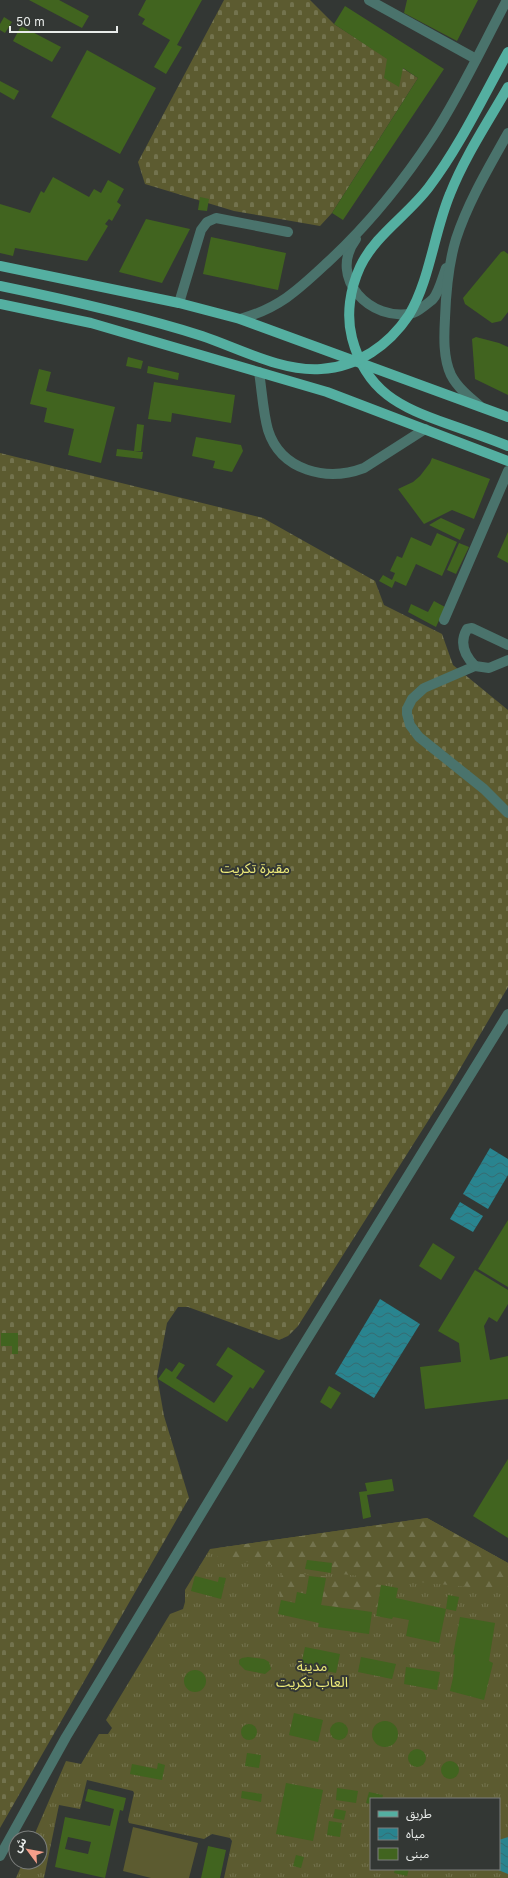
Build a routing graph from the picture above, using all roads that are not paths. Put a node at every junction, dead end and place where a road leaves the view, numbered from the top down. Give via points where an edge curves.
1 (369, 0) edge
2 (391, 0) edge
3 (507, 0) edge
4 (389, 11) junction
5 (508, 52) edge
6 (476, 59) junction
7 (508, 87) edge
8 (508, 133) edge
9 (370, 219) junction
10 (288, 232) dead end
11 (456, 240) junction
12 (0, 266) edge
13 (0, 286) edge
14 (179, 303) junction
15 (0, 304) edge
16 (240, 319) junction
17 (260, 372) junction
18 (480, 406) junction
19 (508, 417) edge
20 (426, 429) junction
21 (508, 446) edge
22 (508, 461) edge
23 (508, 472) edge
24 (444, 620) dead end
25 (508, 645) edge
26 (508, 660) edge
27 (475, 666) junction
28 (508, 813) edge
29 (508, 1014) edge
30 (0, 1856) edge

1 - 4 street
2 - 4 street
3 - 6 street
4 - 6 street
5 - 21 main road via 446,163 428,188 368,254 353,287 349,309 350,330 356,352 365,371 390,398 417,412
6 - 9 street via 433,135
7 - 13 main road via 450,193 416,301 401,326 381,346 370,355 348,364 335,368 307,369 280,363 148,320
8 - 11 street via 476,191
9 - 11 street via 353,243 346,263 350,285 367,303 396,314 414,312 434,298
9 - 16 street via 337,254 283,301 262,313
10 - 14 street via 216,218 207,222 201,230
11 - 18 street via 446,293 446,361 464,393
12 - 14 main road
14 - 16 main road
15 - 17 main road via 92,323
16 - 18 main road
17 - 20 main road via 327,392
17 - 20 street via 266,422 274,444 288,459 307,470 330,475 353,472 364,468
18 - 19 main road
20 - 22 main road
23 - 24 street
25 - 27 street via 472,628 467,629 462,638 463,647
26 - 27 street via 489,668
27 - 28 street via 417,692 408,709 408,720 412,730 419,737 484,789
29 - 30 street via 82,1710

